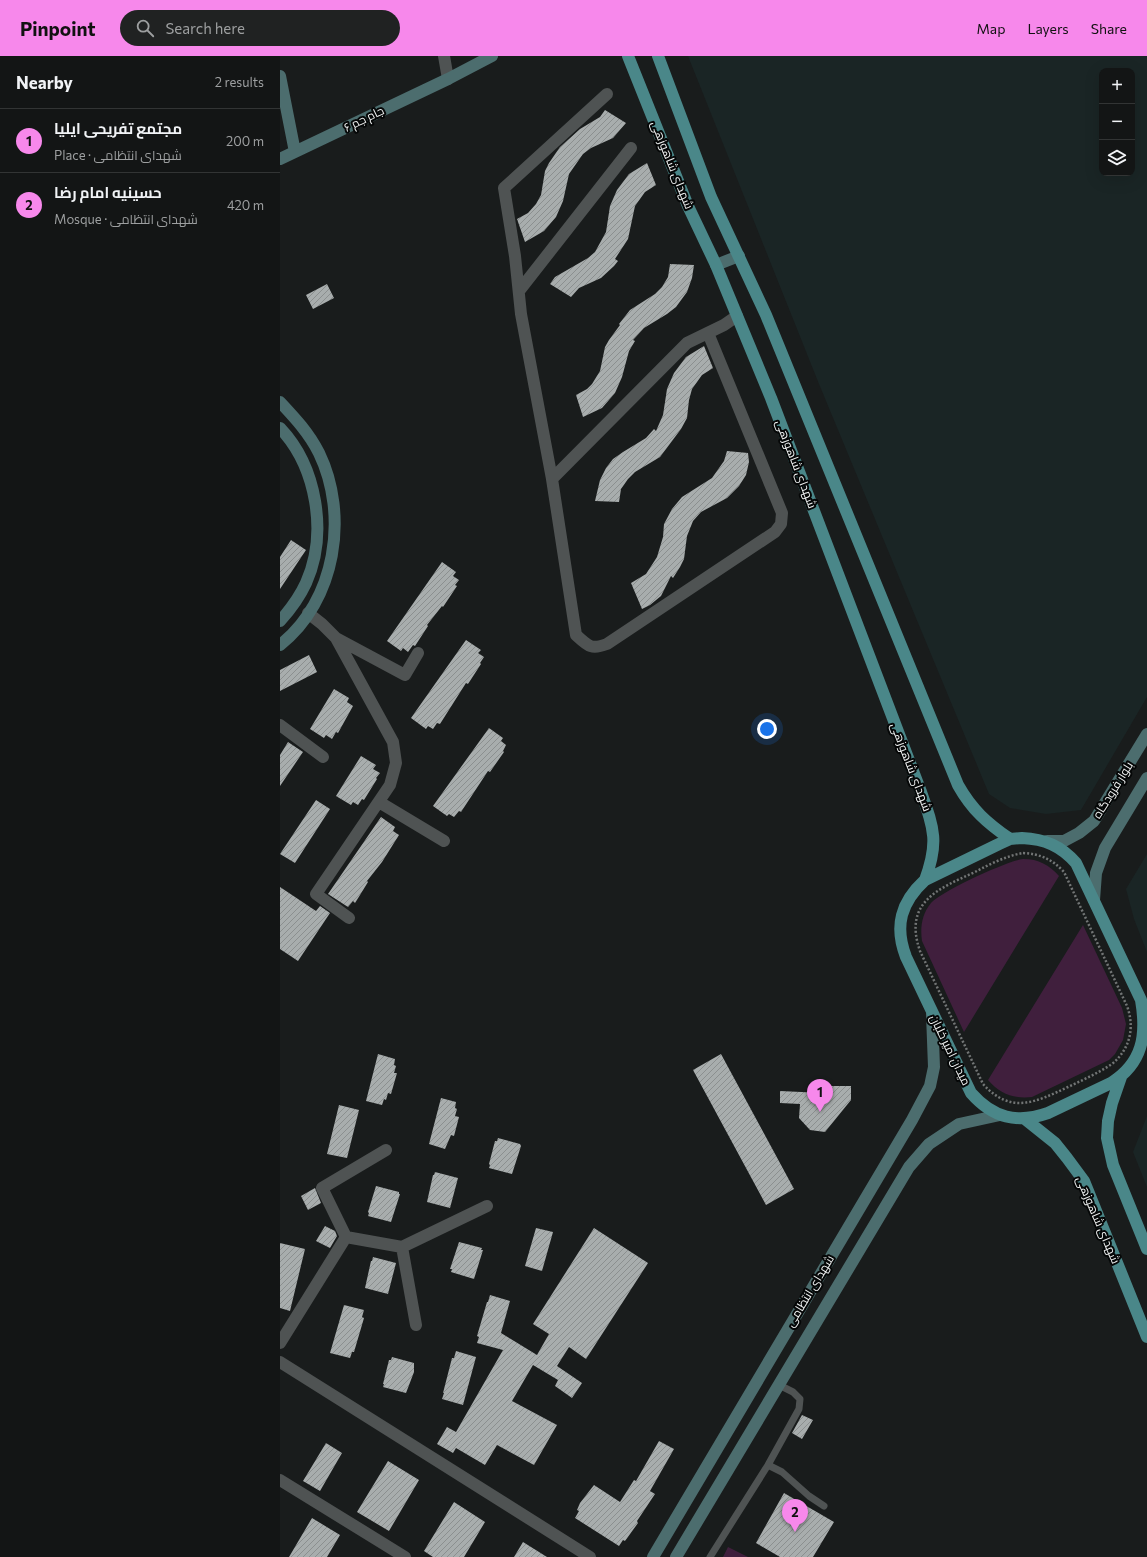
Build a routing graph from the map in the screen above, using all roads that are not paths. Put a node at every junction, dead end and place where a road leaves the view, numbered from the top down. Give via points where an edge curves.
1 (444, 56) edge
2 (492, 56) edge
3 (628, 56) edge
4 (658, 56) edge
5 (280, 76) edge
6 (448, 79) junction
7 (607, 94) dead end
8 (631, 148) dead end
9 (295, 152) junction
10 (280, 159) edge
11 (739, 256) junction
12 (716, 265) junction
13 (519, 291) junction
14 (737, 316) junction
15 (708, 333) junction
16 (280, 402) edge
17 (280, 428) edge
18 (306, 433) junction
19 (292, 443) junction
20 (552, 479) junction
21 (308, 613) junction
22 (280, 621) edge
23 (336, 638) junction
24 (280, 645) edge
25 (418, 653) dead end
26 (280, 725) edge
27 (1147, 734) edge
28 (323, 757) dead end
29 (1147, 778) edge
30 (379, 802) junction
31 (1010, 840) junction
32 (444, 841) dead end
33 (1046, 841) junction
34 (926, 880) junction
35 (1094, 900) junction
36 (349, 918) dead end
37 (932, 1014) junction
38 (1122, 1077) junction
39 (1000, 1115) junction
40 (1025, 1119) junction
41 (386, 1150) dead end
42 (487, 1206) dead end
43 (346, 1237) junction
44 (402, 1247) junction
45 (1147, 1249) edge
46 (416, 1325) dead end
47 (1147, 1337) edge
48 (280, 1343) edge
49 (280, 1362) edge
50 (760, 1375) junction
51 (779, 1385) junction
52 (768, 1465) junction
53 (280, 1480) edge
54 (824, 1506) dead end
55 (406, 1557) edge
56 (590, 1557) edge
57 (652, 1557) edge
58 (676, 1557) edge
59 (710, 1557) edge

1 - 6 street
2 - 6 main road, جام جم ۶
3 - 12 main road, شهدای شاهوزهی via 688,206
4 - 11 main road, شهدای شاهوزهی via 712,197
5 - 9 main road
6 - 9 main road, جام جم ۶
7 - 13 street via 504,188
8 - 13 street
9 - 10 main road, جام جم ۶
11 - 12 main road
11 - 31 main road, شهدای شاهوزهی via 769,322 958,785 974,810
12 - 14 main road, شهدای شاهوزهی
13 - 20 street via 521,314
14 - 15 street
14 - 34 main road, شهدای شاهوزهی via 774,405 932,821 934,848
15 - 20 street via 687,344
15 - 20 street via 782,514 781,524 775,532 607,644 596,648 587,646 576,635
16 - 18 main road
17 - 19 main road
18 - 19 main road
18 - 21 main road via 319,453 331,488 334,522 333,552 322,590
19 - 22 main road via 303,461 314,492 316,549 306,582
21 - 23 street
21 - 24 main road
23 - 25 street via 405,674
23 - 30 street via 393,742 396,764 390,785
26 - 28 street
27 - 33 main road, بلوار فرودگاه via 1094,821 1064,841
29 - 35 main road, بلوار فرودگاه via 1105,848 1096,873
30 - 32 street
30 - 36 street via 316,894
31 - 33 main road, میدان امیر خلبان via 1028,838
31 - 34 main road, میدان امیر خلبان
33 - 35 main road, میدان امیر خلبان via 1058,846 1076,863
34 - 37 main road, میدان امیر خلبان via 909,898 904,909 900,934 906,957
35 - 38 main road, میدان امیر خلبان via 1141,1000 1147,1023 1143,1047 1134,1064
37 - 39 main road, میدان امیر خلبان via 971,1093 979,1103
37 - 50 main road, شهدای انتظامی via 934,1067 930,1086
38 - 40 main road, میدان امیر خلبان via 1048,1113
38 - 45 main road via 1112,1103 1107,1138 1113,1165
39 - 40 main road, میدان امیر خلبان
39 - 51 main road, شهدای انتظامی via 959,1124 929,1144 909,1167
40 - 47 main road, شهدای شاهوزهی via 1055,1143 1084,1181
41 - 43 street via 322,1188
42 - 44 street
43 - 44 street
43 - 48 street
44 - 46 street
49 - 56 street
50 - 51 main road
50 - 57 main road, شهدای انتظامی
51 - 52 lane via 800,1399 799,1409
51 - 58 main road, شهدای انتظامی
52 - 54 lane via 782,1472
52 - 59 lane
53 - 55 street

